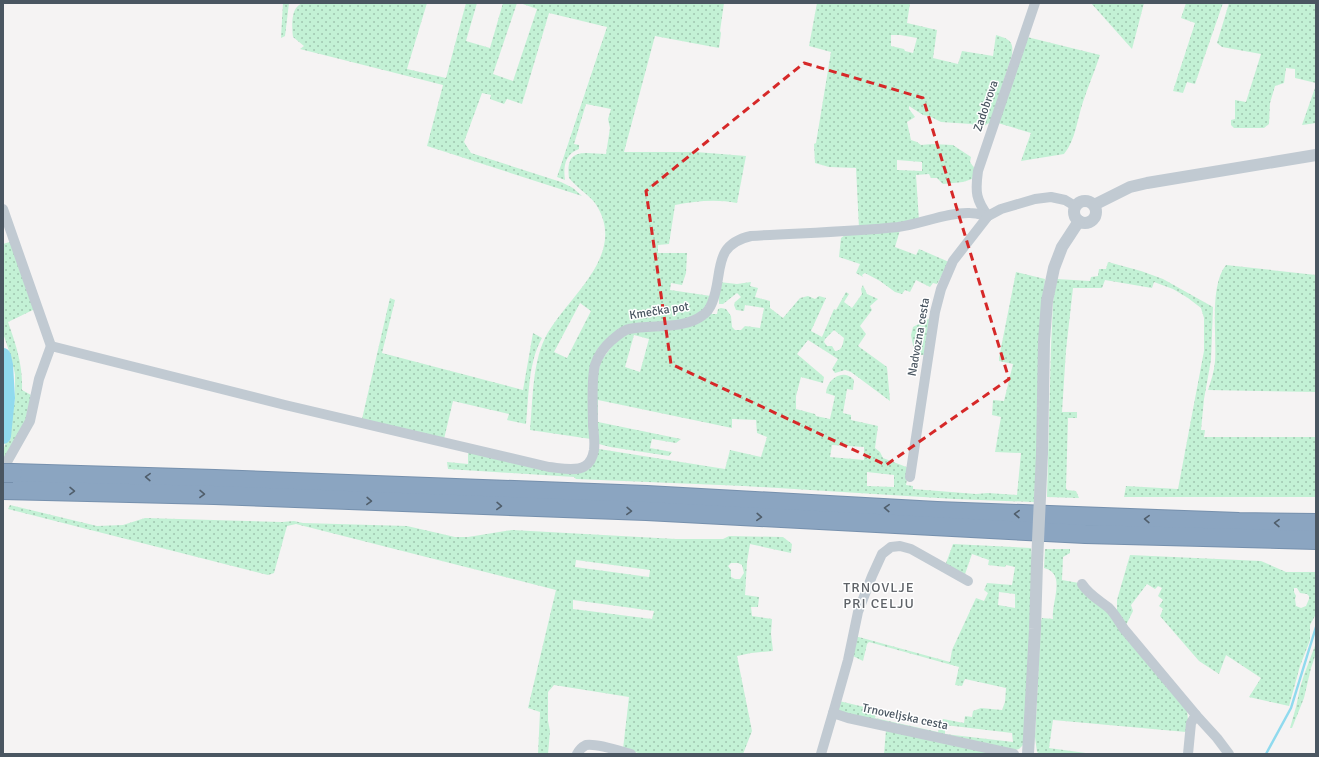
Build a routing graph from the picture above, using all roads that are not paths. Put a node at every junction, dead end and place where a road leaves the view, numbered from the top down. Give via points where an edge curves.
1 (1035, 3) edge
2 (1316, 155) edge
3 (1094, 205) junction
4 (1075, 206) junction
5 (3, 209) edge
6 (988, 216) junction
7 (1079, 221) junction
8 (51, 346) junction
9 (910, 477) dead end
10 (6, 485) edge
11 (1316, 523) edge
12 (1316, 540) edge
13 (968, 581) dead end
14 (1082, 584) dead end
15 (833, 713) junction
16 (1196, 715) junction
17 (577, 754) edge
18 (631, 754) edge
19 (821, 754) edge
20 (1014, 754) edge
21 (1028, 754) edge
22 (1188, 754) edge
23 (1229, 754) edge

1 - 6 street, Zadobrova via 978,171 976,194
2 - 3 street via 1147,182 1130,187
3 - 4 street via 1084,200
3 - 7 street via 1096,212 1093,219 1086,223
4 - 6 street via 1065,200 1040,198 1001,209
4 - 7 street via 1074,216
5 - 8 street
6 - 8 street, Kmečka pot via 970,213 900,227 751,236 730,245 724,254 714,298 703,316 674,325 628,329 608,343 595,366 594,450 592,458 585,466 577,468 549,466 285,405
6 - 9 street, Nadvozna cesta via 953,261 941,289 935,312
7 - 21 street, bridge via 1062,248 1054,268 1047,301
8 - 10 street via 39,379 30,421 8,460
11 -> 10 highway via 937,511 647,495 215,479
10 -> 12 highway via 33,490 646,511 1085,534
13 - 15 street via 911,549 891,547 882,554 858,612
14 - 16 street via 1086,591 1110,608 1124,629
15 - 19 street
15 - 20 street, Trnoveljska cesta
16 - 22 street via 1191,723
16 - 23 street
17 - 18 street via 581,748 588,745

